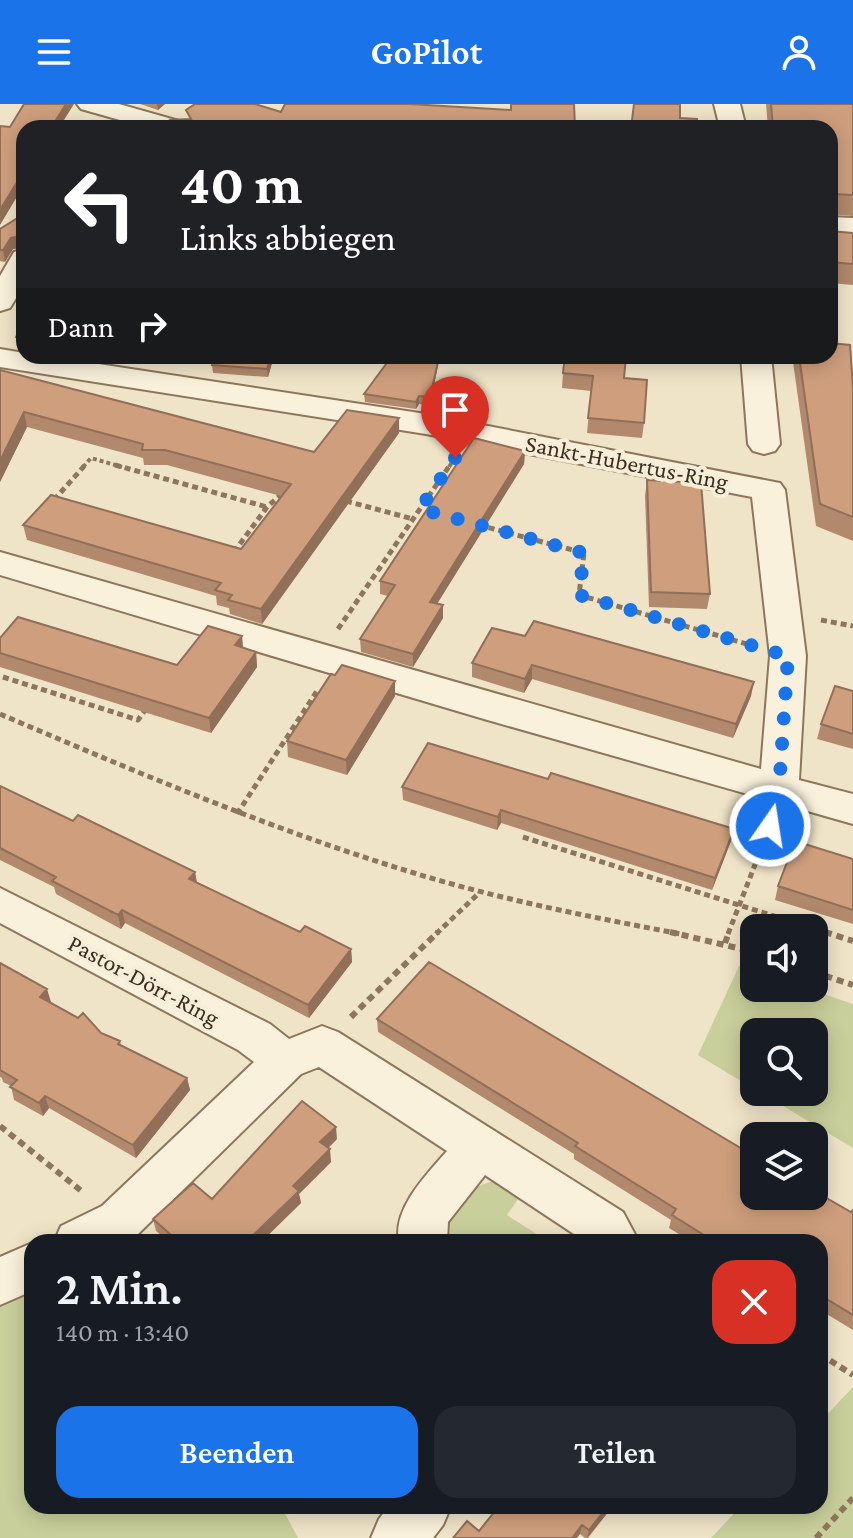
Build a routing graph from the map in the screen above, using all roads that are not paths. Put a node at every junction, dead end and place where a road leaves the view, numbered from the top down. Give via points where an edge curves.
1 (105, 110) edge
2 (145, 120) edge
3 (16, 273) edge
4 (0, 302) edge
5 (38, 364) edge
6 (757, 364) edge
7 (764, 444) dead end
8 (0, 563) edge
9 (779, 789) junction
10 (853, 809) edge
11 (0, 904) edge
12 (304, 1053) junction
13 (479, 1148) junction
14 (94, 1234) edge
15 (420, 1234) edge
16 (610, 1234) edge
17 (24, 1270) edge
18 (0, 1282) edge
19 (418, 1514) edge
20 (398, 1538) edge

1 - 2 street
3 - 4 street
5 - 9 street, Sankt-Hubertus-Ring via 473,432 768,490 788,656
6 - 7 street
8 - 9 street
9 - 10 street
11 - 12 street, Pastor-Dörr-Ring via 254,1037
12 - 13 street, Pastor-Dörr-Ring
12 - 14 street via 119,1221
13 - 15 street via 423,1217
13 - 16 street, Pastor-Dörr-Ring
17 - 18 street
19 - 20 street

